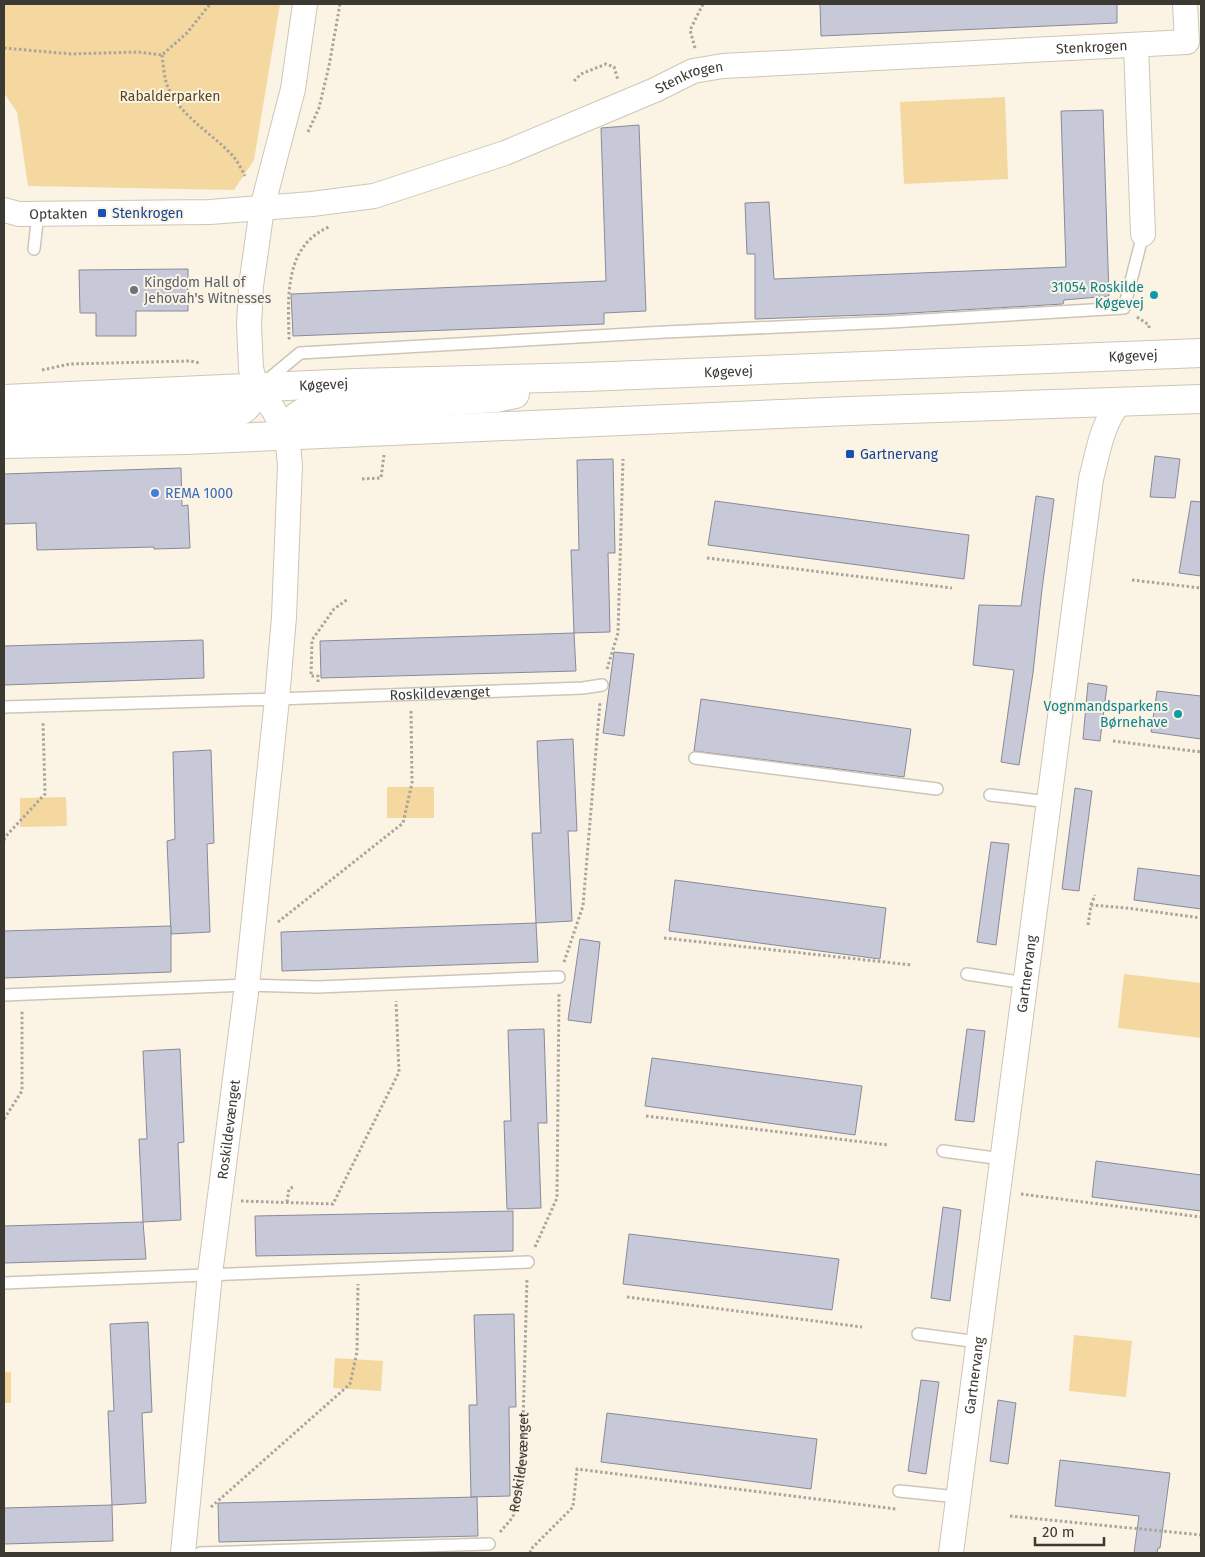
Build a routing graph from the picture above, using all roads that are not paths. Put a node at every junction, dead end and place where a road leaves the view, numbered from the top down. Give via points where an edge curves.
1 (305, 4) edge
2 (1185, 4) edge
3 (1136, 45) junction
4 (262, 208) junction
5 (4, 210) edge
6 (38, 214) junction
7 (1143, 234) joint
8 (34, 250) dead end
9 (1201, 353) edge
10 (585, 377) junction
11 (257, 389) junction
12 (1201, 399) edge
13 (4, 400) edge
14 (1121, 401) junction
15 (4, 427) edge
16 (287, 435) junction
17 (4, 444) edge
18 (602, 685) road end
19 (277, 699) junction
20 (4, 707) edge
21 (695, 758) dead end
22 (937, 788) dead end
23 (990, 795) dead end
24 (1048, 802) junction
25 (967, 974) dead end
26 (559, 977) road end
27 (1025, 983) junction
28 (247, 985) junction
29 (4, 995) edge
30 (943, 1151) dead end
31 (1002, 1159) junction
32 (528, 1262) road end
33 (210, 1274) junction
34 (4, 1283) edge
35 (918, 1334) dead end
36 (978, 1342) junction
37 (899, 1490) road end
38 (958, 1497) junction
39 (489, 1544) road end
40 (183, 1553) edge
41 (200, 1553) edge
42 (950, 1553) edge

1 - 4 street via 293,89
2 - 3 street, Stenkrogen via 1186,42
3 - 4 street, Stenkrogen via 733,66 693,71 505,153 374,196
3 - 7 street, Stenkrogen
4 - 6 street, Optakten via 210,212
4 - 11 street via 249,325 251,369
5 - 6 street, Optakten
6 - 8 lane
7 - 11 lane via 1124,308 300,353
9 - 10 street, Køgevej
10 - 11 street, Køgevej
10 - 16 street via 496,398 312,408 291,422
11 - 13 street, Køgevej
11 - 15 street via 250,404 237,414 57,420
11 - 16 street
12 - 14 street
14 - 16 street
14 - 24 street, Gartnervang via 1106,424 1090,479
16 - 17 street
16 - 19 street, Roskildevænget via 290,488
18 - 19 lane, Roskildevænget
19 - 20 lane
19 - 28 street, Roskildevænget
21 - 22 lane
23 - 24 lane
24 - 27 street, Gartnervang
25 - 27 lane
26 - 28 lane via 318,987
27 - 31 street, Gartnervang
28 - 29 lane
28 - 33 street, Roskildevænget
30 - 31 lane
31 - 36 street, Gartnervang
32 - 33 lane
33 - 34 lane
33 - 40 street, Roskildevænget
35 - 36 lane
36 - 38 street, Gartnervang
37 - 38 lane
38 - 42 street, Gartnervang
39 - 41 lane

